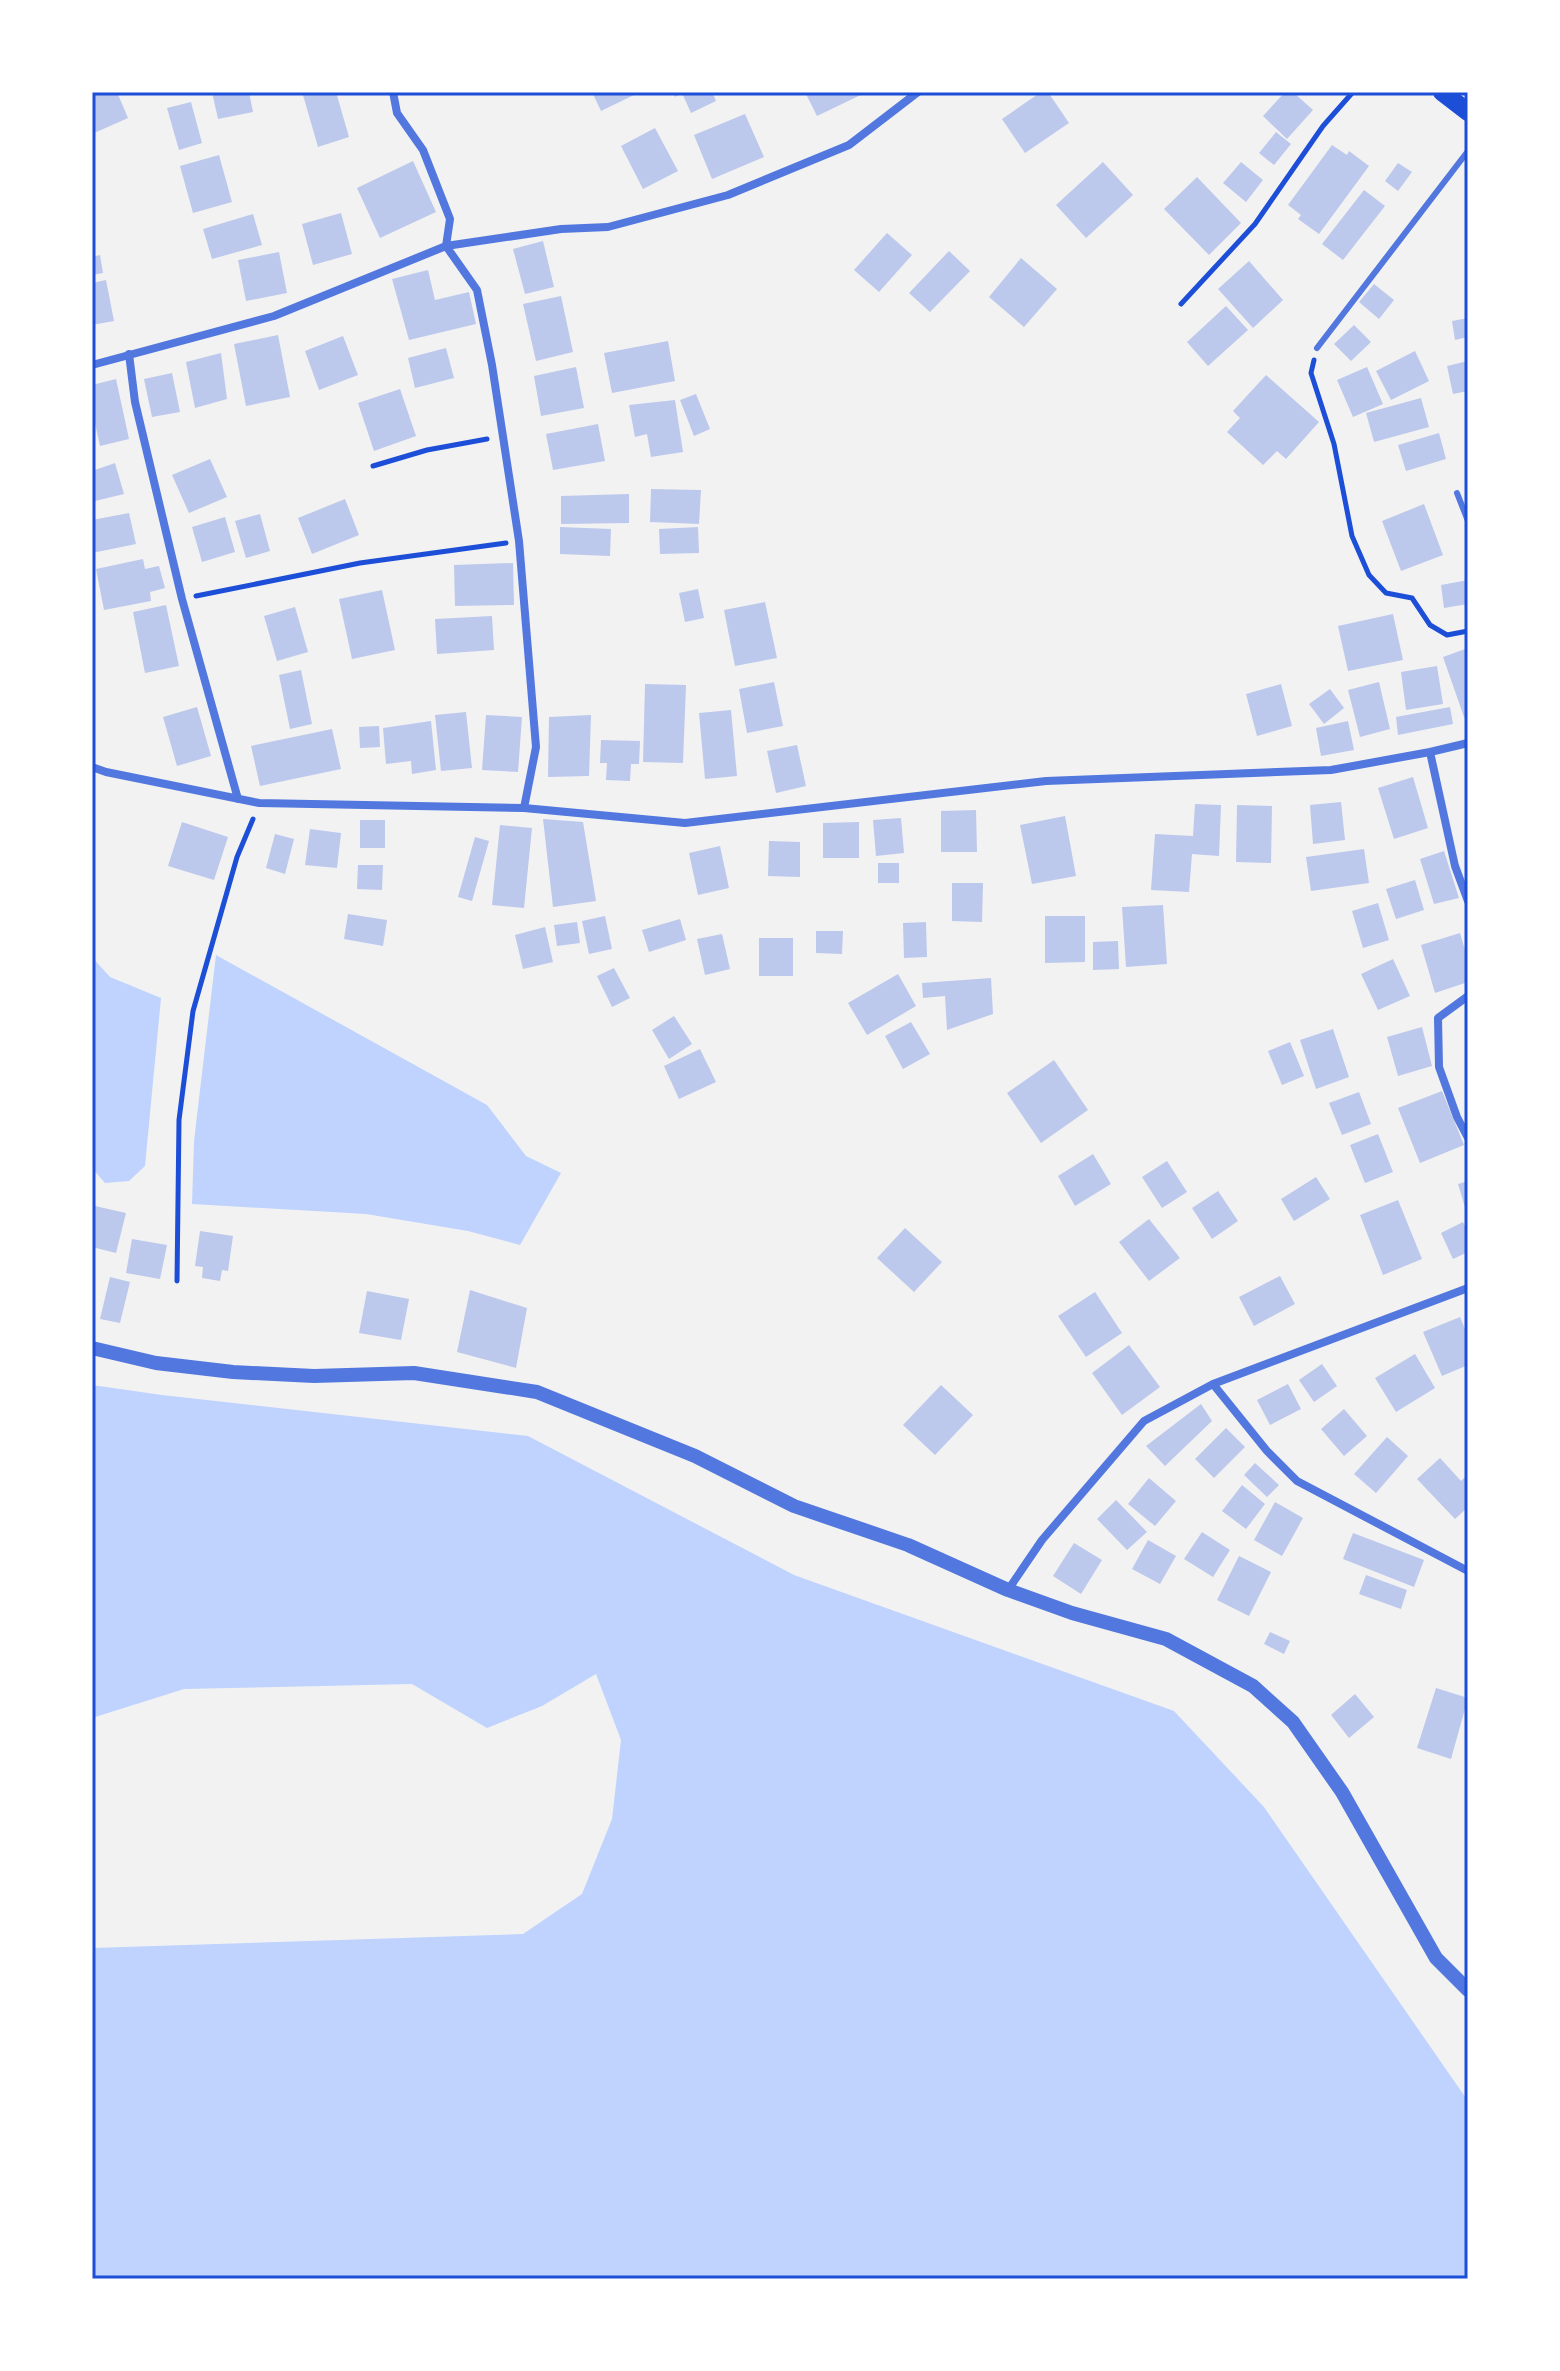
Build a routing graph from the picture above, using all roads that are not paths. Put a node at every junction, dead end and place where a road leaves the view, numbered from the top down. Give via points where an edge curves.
1 (393, 92) edge
2 (918, 92) edge
3 (1442, 92) edge
4 (1468, 112) edge
5 (1468, 151) edge
6 (446, 246) junction
7 (1317, 348) road end
8 (129, 354) junction
9 (92, 365) edge
10 (1457, 493) dead end
11 (1468, 521) edge
12 (1468, 743) edge
13 (1430, 752) junction
14 (92, 767) edge
15 (238, 799) junction
16 (524, 808) junction
17 (1468, 901) edge
18 (1468, 996) edge
19 (1468, 1138) edge
20 (1468, 1288) edge
21 (92, 1348) edge
22 (1213, 1384) junction
23 (1468, 1571) edge
24 (1008, 1590) junction
25 (1468, 1990) edge

1 - 6 street via 397,113 423,150 450,219
2 - 6 street via 849,145 728,195 608,227
3 - 4 main road
5 - 7 lane
6 - 8 street via 274,316
6 - 16 street via 477,290 519,541 536,747
8 - 9 street
8 - 15 street via 135,402 182,599
10 - 11 lane
12 - 13 street
13 - 16 street via 1331,770 1046,781 685,823
13 - 17 street
14 - 15 street
15 - 16 street
18 - 19 street via 1438,1018 1439,1067
20 - 22 street
21 - 24 street via 156,1363 233,1372 414,1373 537,1392 695,1456 794,1506 908,1545
22 - 23 street via 1297,1481
22 - 24 street via 1144,1421 1042,1540
24 - 25 street via 1166,1639 1253,1686 1293,1722 1342,1792 1436,1958

